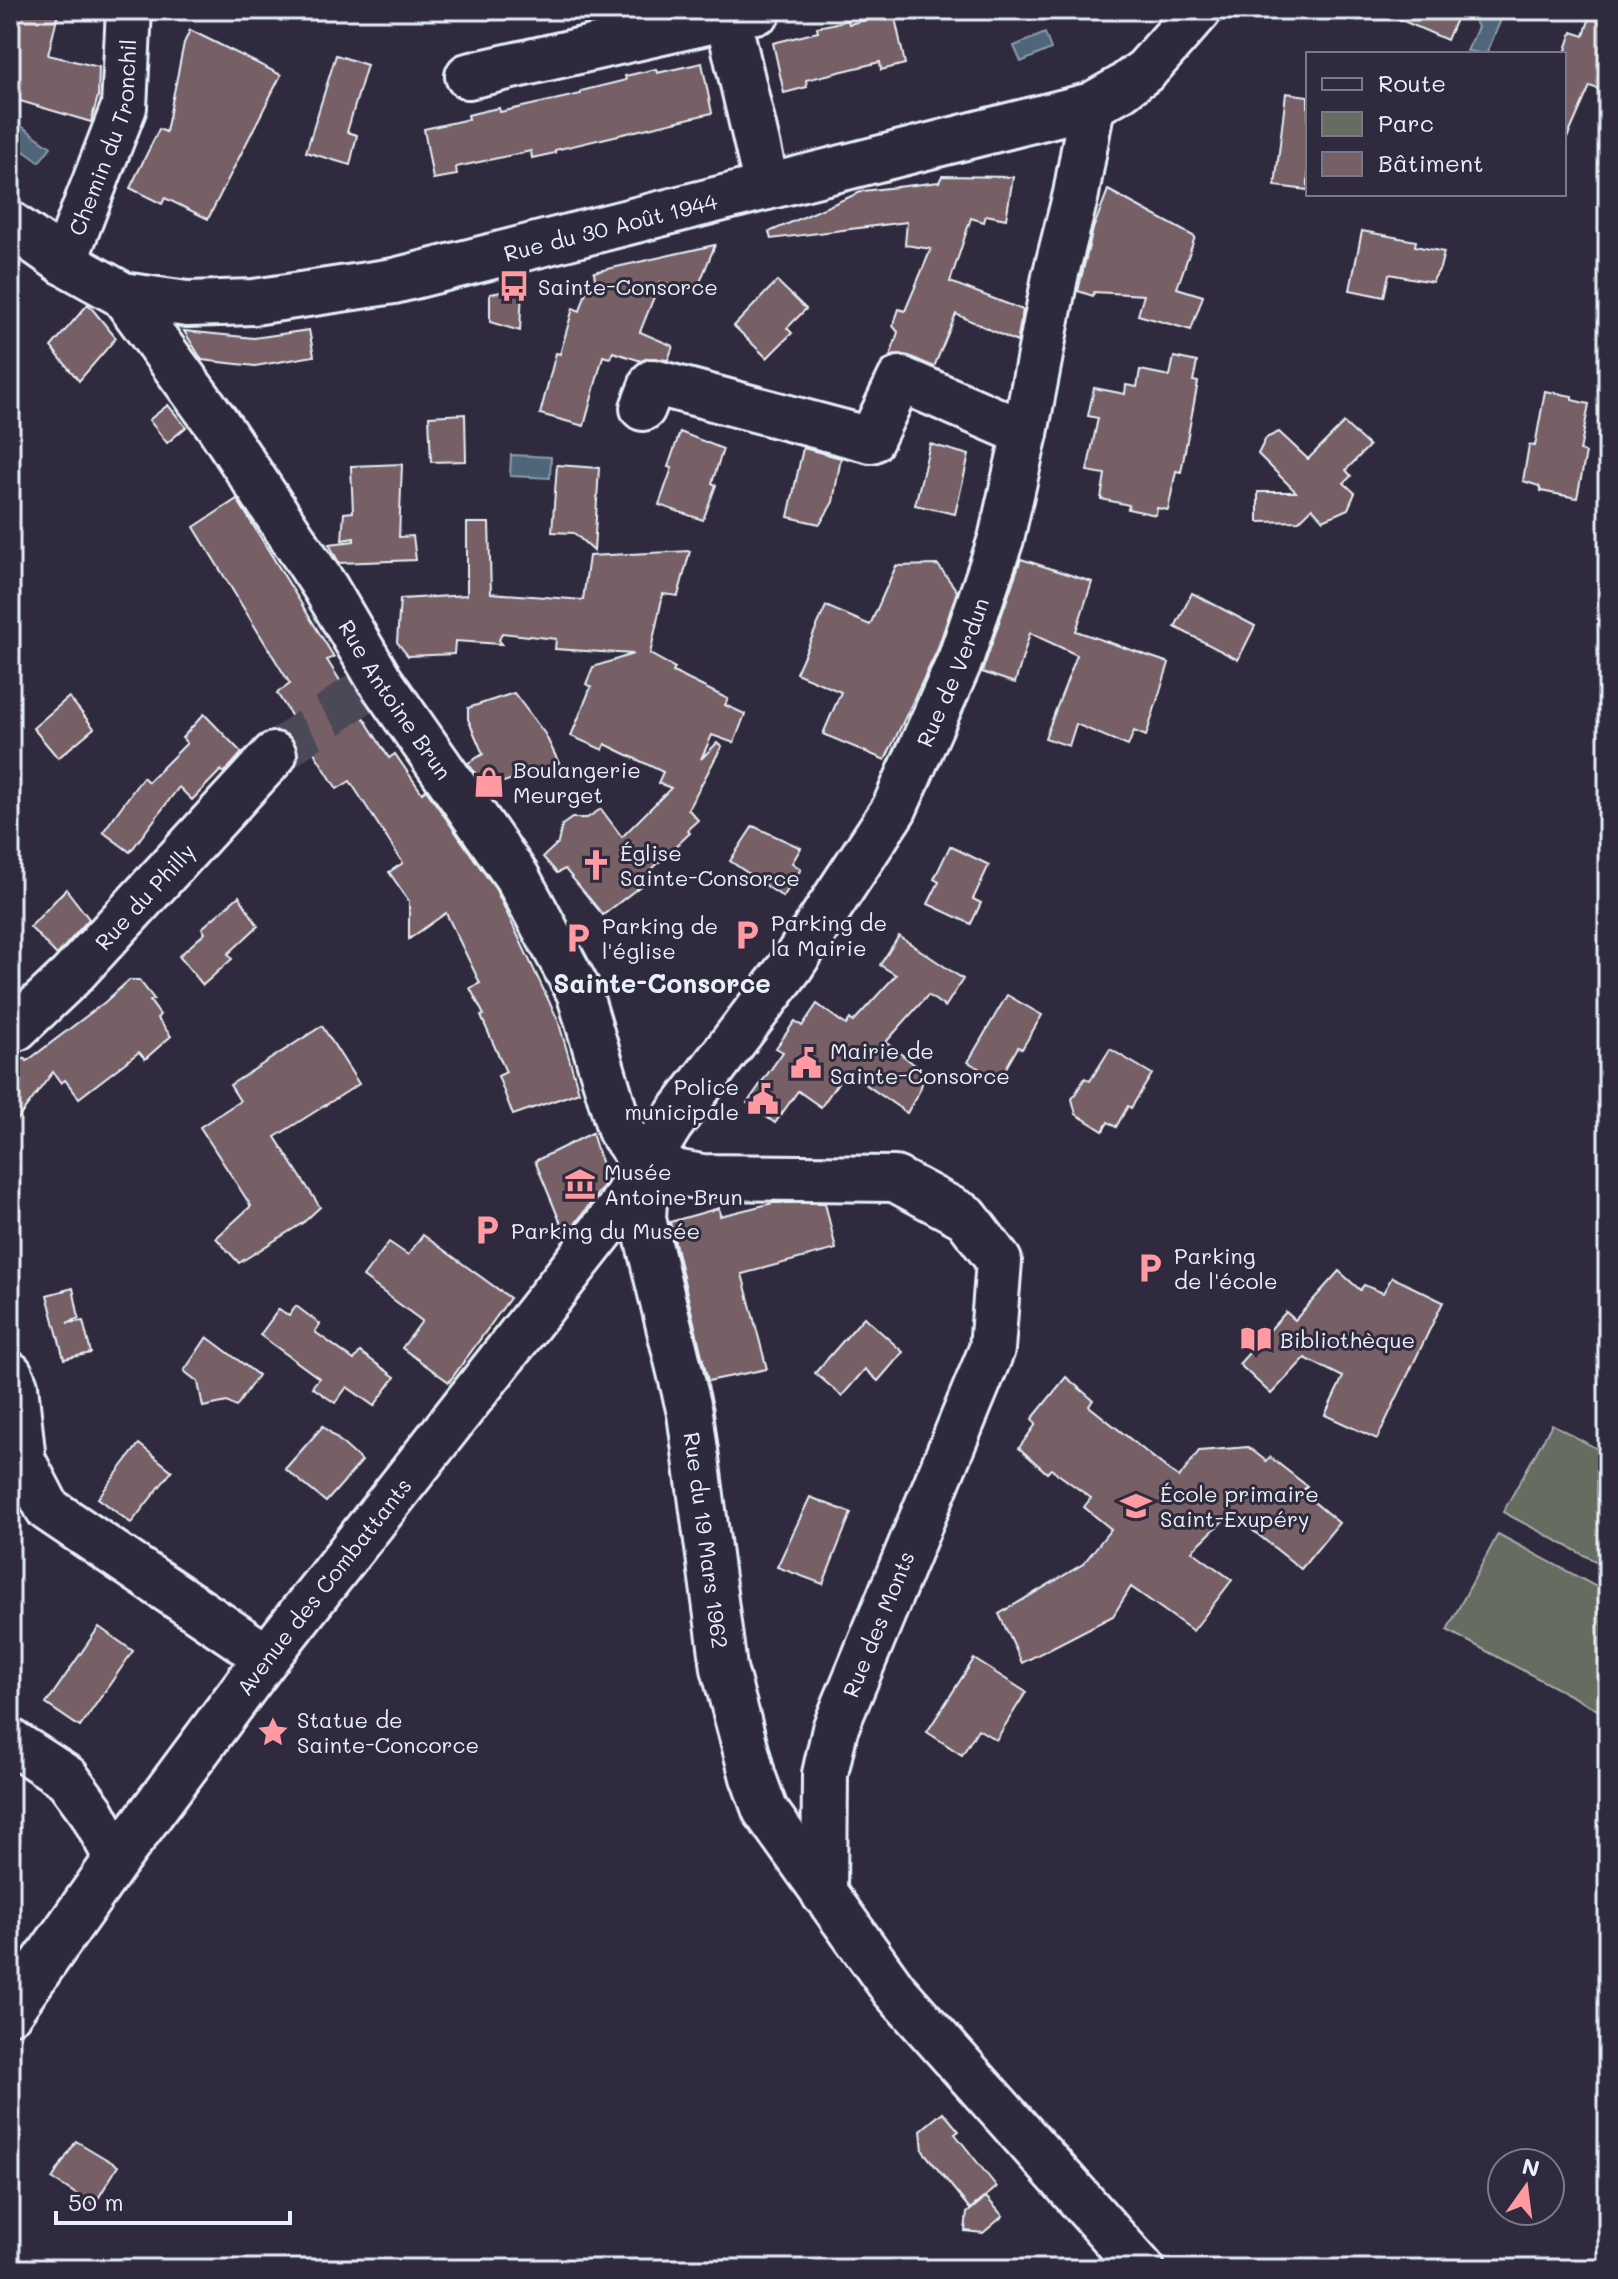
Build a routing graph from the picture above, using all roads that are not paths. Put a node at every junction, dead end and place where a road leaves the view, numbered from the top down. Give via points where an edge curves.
1 (129, 10) edge
2 (1199, 10) edge
3 (737, 13) edge
4 (468, 76) dead end
5 (1092, 105) junction
6 (767, 187) junction
7 (10, 224) edge
8 (64, 262) junction
9 (123, 295) junction
10 (643, 408) dead end
11 (1025, 433) junction
12 (274, 755) tunnel mouth
13 (10, 1029) edge
14 (646, 1167) junction
15 (10, 1374) edge
16 (267, 1657) junction
17 (10, 1741) edge
18 (828, 1762) junction
19 (753, 1777) junction
20 (117, 1859) junction
21 (824, 1894) junction
22 (11, 2007) edge
23 (1142, 2269) edge

1 - 8 street, Chemin du Tronchil via 124,107
2 - 5 street, Rue du 30 Août 1944 via 1146,70
3 - 4 street
3 - 6 street
5 - 6 street, Rue du 30 Août 1944
5 - 11 street, Rue de Verdun
6 - 9 street, Rue du 30 Août 1944 via 394,281 239,303 187,304
7 - 8 street
8 - 9 street
9 - 14 street, Rue Antoine Brun via 218,425 379,679 517,877 579,992 620,1130
10 - 11 street via 653,382 871,440 900,379
11 - 14 street, Rue de Verdun via 1001,539 960,660 894,809 791,966 670,1125
12 - 13 street, Rue du Philly via 71,976
14 - 16 street, Avenue des Combattants via 619,1209
14 - 18 street, Rue des Monts via 702,1177 895,1179 966,1217 999,1261 992,1349 850,1690
14 - 19 street, Rue du 19 Mars 1962 via 643,1219 690,1413 724,1668
15 - 16 street via 23,1461 48,1509
16 - 20 street, Avenue des Combattants
17 - 20 street via 67,1778
18 - 19 street via 797,1783
18 - 21 street, Rue des Monts
19 - 21 street, Rue du 19 Mars 1962 via 765,1810
20 - 22 street, Avenue des Combattants
21 - 23 street via 894,1990

